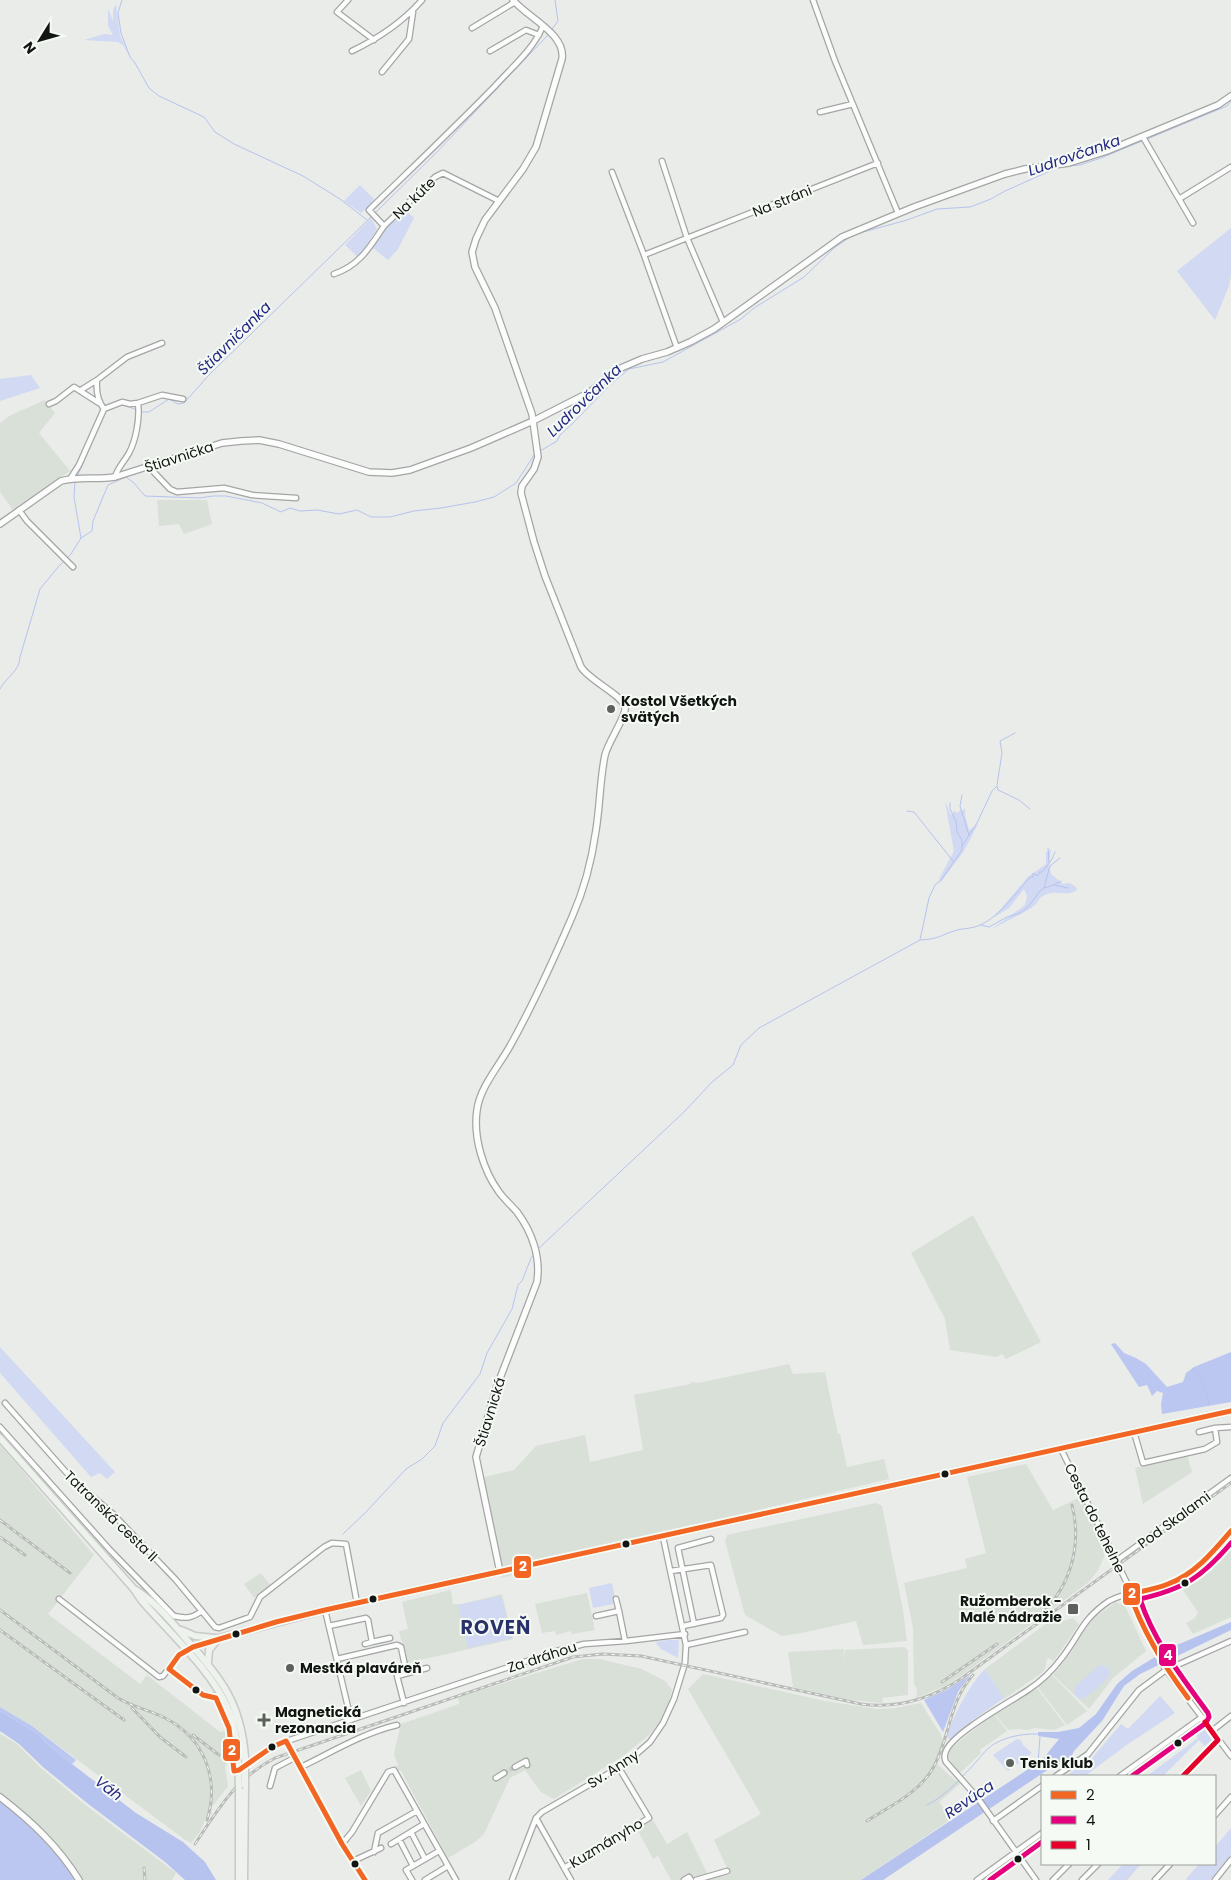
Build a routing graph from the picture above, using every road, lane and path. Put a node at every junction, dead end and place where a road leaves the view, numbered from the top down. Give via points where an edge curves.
1 (348, 0) edge
2 (422, 0) edge
3 (812, 0) edge
4 (514, 1) edge
5 (413, 10) junction
6 (472, 28) dead end
7 (547, 30) junction
8 (539, 35) junction
9 (374, 40) junction
10 (352, 51) dead end
11 (490, 51) dead end
12 (382, 72) dead end
13 (1231, 96) edge
14 (853, 104) junction
15 (820, 112) dead end
16 (1143, 137) junction
17 (662, 161) dead end
18 (878, 163) junction
19 (1231, 167) edge
20 (612, 172) dead end
21 (1179, 199) junction
22 (499, 201) junction
23 (898, 213) junction
24 (1193, 223) dead end
25 (384, 226) junction
26 (687, 238) junction
27 (644, 255) junction
28 (334, 274) dead end
29 (723, 322) junction
30 (162, 343) dead end
31 (677, 348) junction
32 (97, 380) junction
33 (81, 390) junction
34 (183, 399) dead end
35 (99, 403) junction
36 (138, 403) junction
37 (49, 404) dead end
38 (104, 408) junction
39 (533, 422) junction
40 (148, 467) junction
41 (115, 477) junction
42 (71, 478) junction
43 (296, 498) dead end
44 (18, 510) junction
45 (0, 524) edge
46 (74, 566) dead end
47 (5, 1403) dead end
48 (1231, 1411) edge
49 (0, 1427) edge
50 (1231, 1427) edge
51 (1215, 1428) junction
52 (1134, 1432) junction
53 (1198, 1432) dead end
54 (0, 1438) edge
55 (1061, 1448) junction
56 (1231, 1478) edge
57 (1231, 1531) edge
58 (663, 1536) junction
59 (711, 1539) dead end
60 (1116, 1561) junction
61 (683, 1569) junction
62 (671, 1571) junction
63 (500, 1572) junction
64 (133, 1588) junction
65 (1130, 1594) junction
66 (59, 1599) dead end
67 (616, 1599) dead end
68 (357, 1603) junction
69 (325, 1610) junction
70 (202, 1611) junction
71 (619, 1611) junction
72 (596, 1616) dead end
73 (694, 1624) junction
74 (329, 1626) junction
75 (683, 1626) junction
76 (176, 1628) junction
77 (745, 1632) dead end
78 (685, 1634) junction
79 (219, 1638) junction
80 (390, 1638) dead end
81 (625, 1641) junction
82 (1231, 1641) edge
83 (372, 1642) junction
84 (366, 1644) dead end
85 (686, 1645) junction
86 (193, 1647) junction
87 (186, 1650) junction
88 (337, 1659) junction
89 (208, 1664) junction
90 (405, 1666) dead end
91 (427, 1668) dead end
92 (1165, 1668) junction
93 (169, 1669) junction
94 (404, 1703) junction
95 (1231, 1716) edge
96 (1202, 1717) junction
97 (351, 1720) junction
98 (397, 1725) dead end
99 (1212, 1731) junction
100 (286, 1740) junction
101 (1218, 1740) junction
102 (1231, 1756) edge
103 (242, 1757) junction
104 (296, 1757) junction
105 (527, 1765) dead end
106 (301, 1767) junction
107 (515, 1767) tunnel mouth
108 (619, 1768) junction
109 (504, 1773) tunnel mouth
110 (1057, 1775) edge
111 (1121, 1775) edge
112 (1184, 1775) edge
113 (496, 1778) dead end
114 (270, 1786) dead end
115 (1041, 1787) edge
116 (0, 1797) edge
117 (1231, 1797) edge
118 (417, 1811) junction
119 (1216, 1814) edge
120 (536, 1818) junction
121 (993, 1820) junction
122 (424, 1824) junction
123 (411, 1832) junction
124 (1041, 1834) edge
125 (399, 1839) junction
126 (342, 1844) junction
127 (391, 1844) dead end
128 (381, 1848) dead end
129 (439, 1851) junction
130 (374, 1852) junction
131 (1016, 1852) junction
132 (425, 1859) junction
133 (1231, 1860) edge
134 (353, 1861) junction
135 (1068, 1865) edge
136 (1097, 1865) edge
137 (1169, 1865) edge
138 (413, 1866) junction
139 (448, 1866) junction
140 (564, 1868) junction
141 (727, 1871) dead end
142 (79, 1880) edge
143 (239, 1880) edge
144 (244, 1880) edge
145 (365, 1880) edge
146 (412, 1880) edge
147 (425, 1880) edge
148 (456, 1880) edge
149 (512, 1880) edge
150 (571, 1880) edge
151 (684, 1880) edge
152 (691, 1880) edge
153 (696, 1880) edge
154 (977, 1880) edge
155 (1036, 1880) edge
156 (1053, 1880) edge
157 (1082, 1880) edge
158 (1155, 1880) edge
159 (1215, 1880) edge

1 - 9 street via 337,12
2 - 5 street
3 - 14 street
4 - 6 street
4 - 7 street
5 - 9 street
5 - 12 street via 408,39
7 - 8 street, Na kúte
7 - 22 street via 561,45 563,55 539,139 527,163
8 - 11 street via 526,30
8 - 25 street, Na kúte via 521,58 369,210
9 - 10 street
13 - 16 street, Štiavnička via 1218,105
14 - 15 street
14 - 18 street
16 - 21 street
16 - 23 street, Štiavnička via 1081,160 1005,174
17 - 26 street
18 - 23 street
18 - 26 street, Na stráni
19 - 21 street
20 - 27 street
21 - 24 street
22 - 25 street, Na kúte via 446,174 439,174
22 - 39 street via 478,234 473,259 495,308 528,399
23 - 29 street, Štiavnička via 829,245
25 - 28 street, Na kúte via 364,256
26 - 27 street, Na stráni
26 - 29 street
27 - 31 street
29 - 31 street, Štiavnička
30 - 32 street via 127,357
31 - 39 street, Štiavnička via 621,368 590,392
32 - 33 street
32 - 35 street
33 - 35 street
33 - 37 street via 74,387
34 - 36 street via 162,395
35 - 38 street
36 - 38 street via 122,402
36 - 41 street via 132,446 117,468
38 - 42 street
39 - 40 street, Štiavnička via 428,464 392,473 369,472 259,440 222,443
39 - 63 street, Štiavnická via 538,451 535,466 522,486 521,495 539,559 581,667 590,678 620,699 625,710 606,749 596,830 573,914 477,1109 479,1144 490,1178 530,1233 539,1269 537,1282 497,1386 476,1457
40 - 41 street, Štiavnička
40 - 43 street via 177,492 224,488 252,495
41 - 42 street, Štiavnička
42 - 44 street via 57,483
44 - 45 street
44 - 46 street
47 - 70 street, Tatranská cesta II via 73,1480 113,1514
48 - 52 main road
49 - 70 street via 174,1616 187,1619
50 - 51 street
51 - 52 street via 1217,1442 1205,1450 1143,1463
51 - 53 street
52 - 55 main road
54 - 64 main road
55 - 58 main road
55 - 60 street, Cesta do tehelne
56 - 60 street, Pod Skalami
57 - 65 street via 1207,1558 1187,1574 1164,1585
58 - 62 street, Sv. Anny
58 - 63 main road
59 - 61 street via 678,1548
60 - 65 street, Cesta do tehelne
61 - 62 street
61 - 73 street
61 - 73 street via 711,1565 723,1615
62 - 75 street, Sv. Anny
63 - 68 main road
64 - 76 main road via 148,1598
64 - 87 main road
65 - 92 street, Cesta do tehelne
65 - 121 street via 1111,1600 1092,1614 1052,1670 949,1746 945,1759
66 - 93 street via 159,1677
67 - 71 street
68 - 69 main road
68 - 70 street, Tatranská cesta II via 346,1544 332,1543 260,1597 247,1619 217,1628
69 - 74 street
69 - 79 main road
71 - 72 street
71 - 81 street
73 - 75 street
74 - 83 street via 366,1618
74 - 88 street
75 - 78 street, Sv. Anny
76 - 79 main road via 193,1635
76 - 86 main road
77 - 85 street
78 - 81 street, Za dráhou
78 - 85 street, Sv. Anny
79 - 86 main road
79 - 89 main road via 209,1652
80 - 83 street
81 - 94 street, Za dráhou via 577,1645
82 - 92 street
83 - 84 street
85 - 108 street, Sv. Anny via 684,1667 663,1723 650,1742
86 - 87 main road
86 - 89 main road
87 - 93 street
87 - 103 main road via 213,1682 226,1704
88 - 90 street via 397,1645 401,1647
88 - 97 street
89 - 103 main road via 221,1680 236,1709 243,1736
91 - 94 street via 397,1676
92 - 96 street, Cesta do tehelne
92 - 110 street via 1139,1690 1088,1754
93 - 100 street, Za dráhou via 204,1695 216,1698 227,1722 234,1771
94 - 97 street, Za dráhou
95 - 99 street
96 - 99 street, Cesta do tehelne
96 - 111 street
97 - 100 street, Za dráhou
98 - 106 street via 363,1736
99 - 101 street, Cesta do tehelne
100 - 104 street
101 - 102 street, Cesta do tehelne
101 - 112 street
103 - 143 main road, bridge
103 - 144 main road, bridge via 245,1785
104 - 106 street
104 - 114 street via 276,1768
105 - 107 street via 526,1761
106 - 126 street
108 - 120 street, Sv. Anny
108 - 140 street, Kuzmányho via 648,1818
109 - 113 street
115 - 121 street
116 - 142 street via 51,1841
117 - 119 street
118 - 122 street
118 - 126 street via 392,1769
118 - 130 street via 378,1833
120 - 140 street
120 - 149 street
121 - 131 street
122 - 123 street
122 - 129 street
123 - 125 street
123 - 132 street
124 - 131 street
125 - 127 street
125 - 138 street
126 - 134 street
128 - 130 street
129 - 132 street
129 - 139 street
130 - 134 street
131 - 154 street
131 - 155 street
132 - 138 street
133 - 159 street
134 - 145 street
135 - 156 street
136 - 157 street
137 - 158 street
138 - 146 street via 406,1870
139 - 147 street
139 - 148 street
140 - 150 street
141 - 153 street
151 - 152 street via 689,1877

